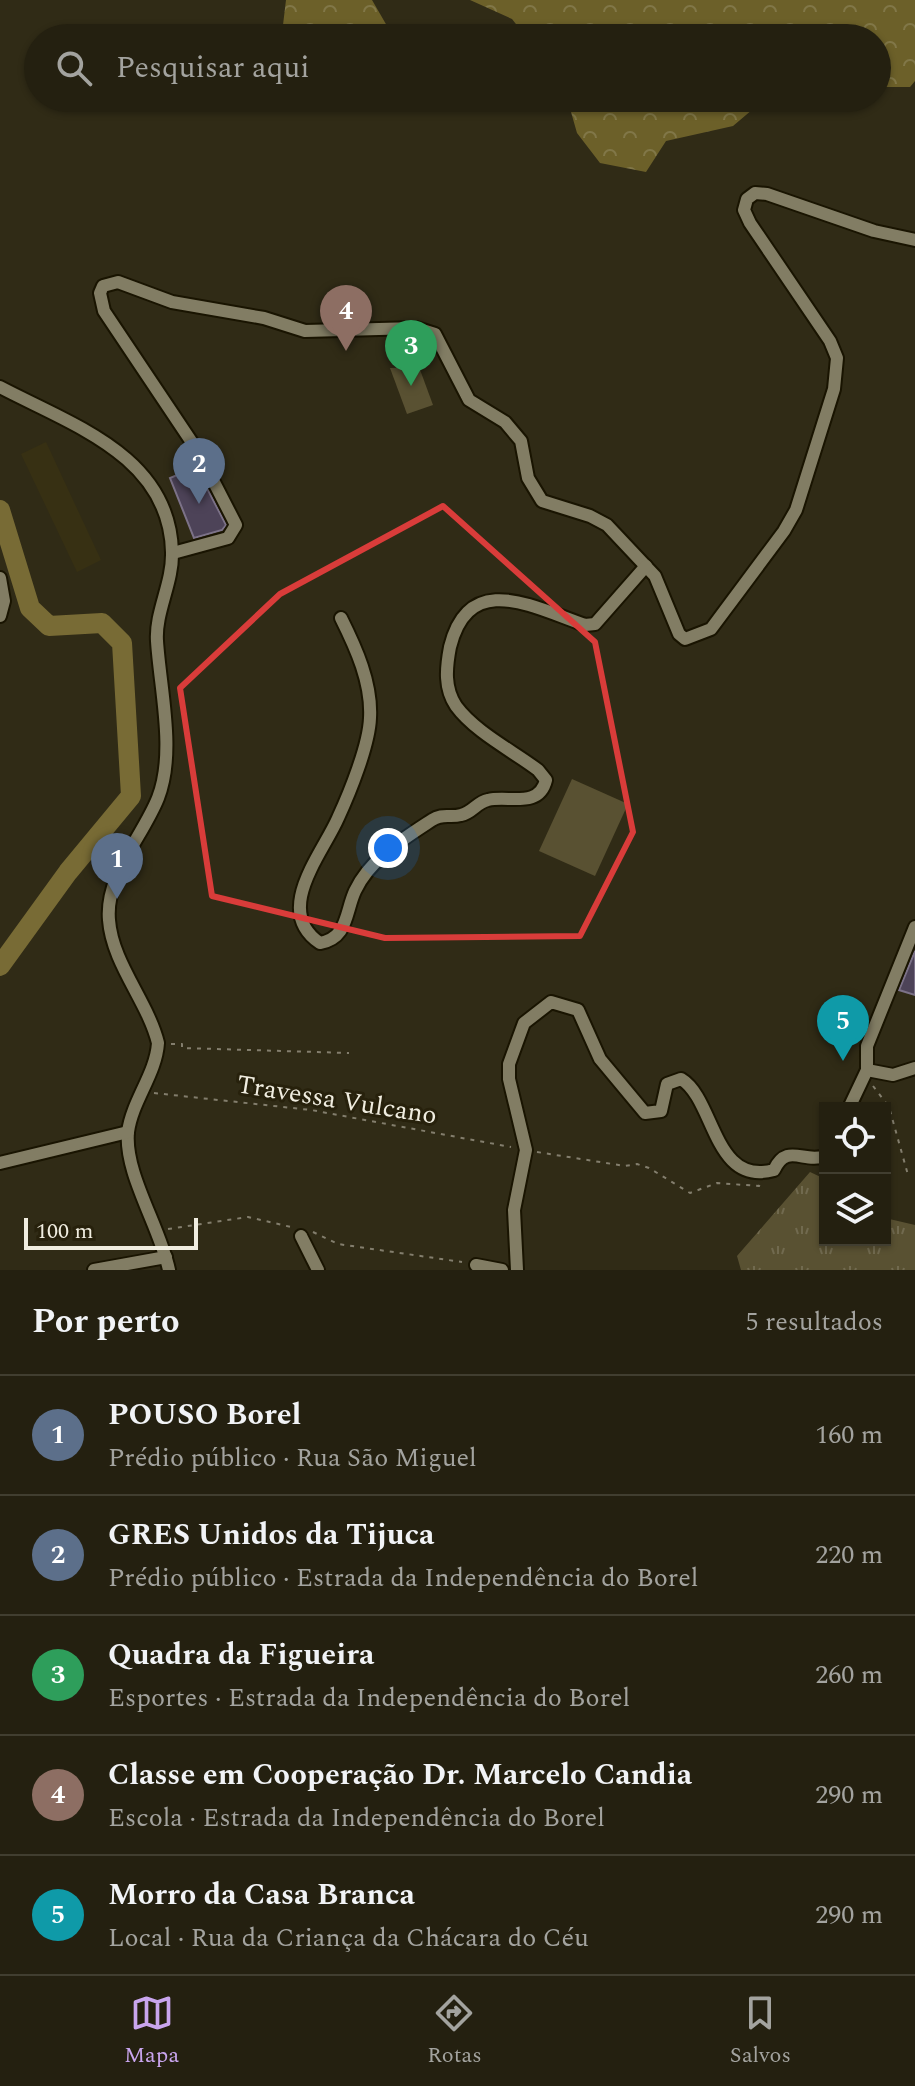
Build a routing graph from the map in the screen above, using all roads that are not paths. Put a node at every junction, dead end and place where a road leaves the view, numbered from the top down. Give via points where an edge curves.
1 (915, 240) edge
2 (0, 387) edge
3 (173, 553) junction
4 (646, 566) junction
5 (0, 578) edge
6 (2, 614) edge
7 (341, 618) dead end
8 (915, 927) edge
9 (915, 1068) edge
10 (867, 1070) junction
11 (852, 1102) edge
12 (128, 1132) junction
13 (819, 1157) edge
14 (0, 1163) edge
15 (305, 1232) road end
16 (167, 1264) edge
17 (476, 1265) road end
18 (94, 1270) edge
19 (318, 1270) edge
20 (502, 1270) edge
21 (517, 1270) edge

1 - 4 street via 767,194 747,199 744,210 750,223 830,341 837,358 834,389 796,510 711,629 685,639 679,634
2 - 3 street via 133,462 162,505
3 - 4 street via 228,538 236,525 199,453 104,311 100,293 109,283 305,331 416,328 435,334 469,400 505,422 521,441 528,478 542,501 607,525
3 - 12 street via 157,634 165,772 158,799 112,894 109,920 158,1043
4 - 7 street via 595,624 510,600 472,606 461,619 448,657 447,689 466,717 538,770 546,780 544,788 534,797 489,799 459,816 435,817 390,848 355,890 344,928 333,941 320,943 303,926 299,907 313,863 337,821 371,720 360,661
5 - 6 street
8 - 10 street via 867,1046
9 - 10 street via 893,1075
10 - 11 street
12 - 14 street
12 - 16 street via 133,1172 159,1230
13 - 21 street via 791,1153 782,1156 774,1170 750,1170 733,1160 691,1087 676,1078 667,1084 661,1111 652,1114 639,1108 600,1059 578,1010 551,1002 524,1023 511,1050 509,1079 526,1150 514,1210
15 - 19 street
16 - 18 street
17 - 20 street

